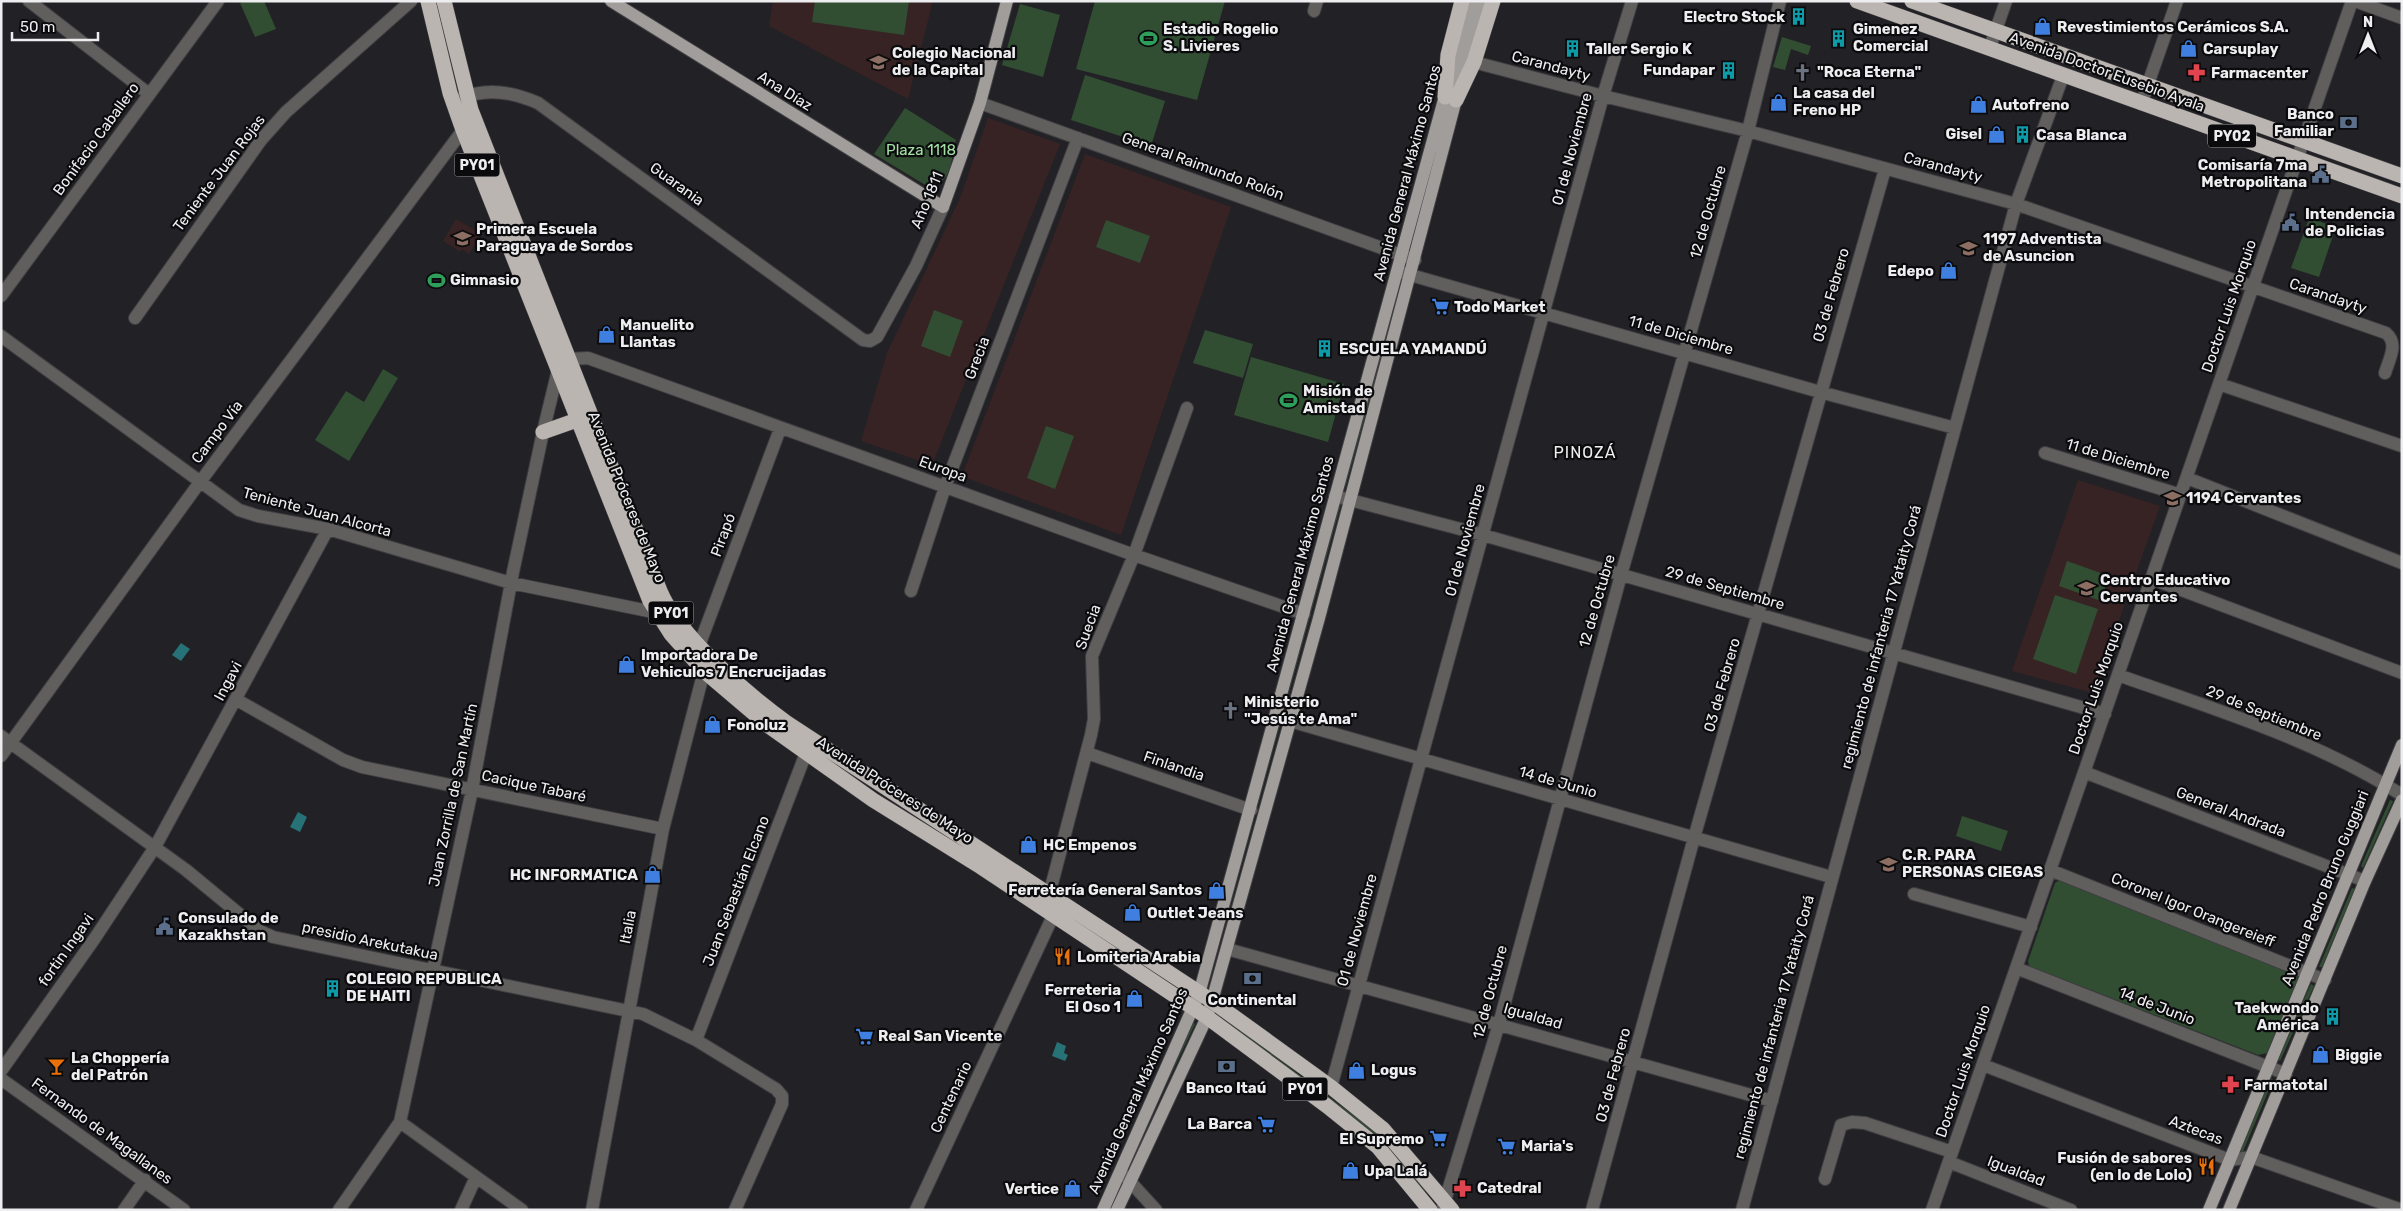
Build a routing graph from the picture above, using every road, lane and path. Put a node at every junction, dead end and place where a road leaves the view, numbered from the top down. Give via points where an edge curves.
1 (29, 1) edge
2 (218, 1) edge
3 (411, 1) edge
4 (428, 1) edge
5 (444, 1) edge
6 (611, 1) edge
7 (1007, 1) edge
8 (1462, 1) edge
9 (1471, 1) edge
10 (1482, 1) edge
11 (1492, 1) edge
12 (1632, 1) edge
13 (1780, 1) edge
14 (1857, 1) edge
15 (1912, 1) edge
16 (2006, 1) edge
17 (2176, 1) edge
18 (2354, 1) edge
19 (2402, 18) edge
20 (1470, 26) junction
21 (1995, 31) junction
22 (1990, 47) junction
23 (1470, 61) junction
24 (2063, 76) junction
25 (2148, 84) junction
26 (149, 94) junction
27 (1603, 96) junction
28 (1451, 98) junction
29 (460, 99) junction
30 (980, 103) junction
31 (2141, 104) junction
32 (464, 130) junction
33 (1748, 131) junction
34 (1078, 138) junction
35 (2301, 150) junction
36 (1885, 169) junction
37 (2402, 176) edge
38 (2402, 196) edge
39 (2016, 204) junction
40 (944, 207) junction
41 (1402, 255) junction
42 (1415, 260) junction
43 (1404, 273) junction
44 (2253, 288) junction
45 (1, 296) edge
46 (1544, 312) junction
47 (135, 318) dead end
48 (1, 336) edge
49 (870, 341) joint
50 (1686, 353) junction
51 (570, 358) junction
52 (558, 370) junction
53 (2385, 373) dead end
54 (2219, 384) junction
55 (1820, 392) junction
56 (1187, 408) dead end
57 (577, 420) junction
58 (1955, 428) junction
59 (780, 429) junction
60 (543, 432) junction
61 (2402, 446) edge
62 (2045, 453) dead end
63 (2187, 478) junction
64 (200, 482) junction
65 (945, 487) junction
66 (2181, 495) junction
67 (1335, 496) junction
68 (1350, 500) junction
69 (328, 529) junction
70 (1483, 536) junction
71 (1134, 555) junction
72 (2402, 563) edge
73 (1621, 575) junction
74 (2152, 579) junction
75 (510, 583) junction
76 (910, 591) dead end
77 (656, 613) junction
78 (1304, 614) junction
79 (673, 616) junction
80 (1759, 616) junction
81 (700, 650) junction
82 (1894, 653) junction
83 (704, 671) junction
84 (2402, 673) edge
85 (2118, 675) junction
86 (236, 700) junction
87 (2105, 714) junction
88 (1276, 717) junction
89 (1289, 722) junction
90 (6, 740) edge
91 (2402, 745) edge
92 (806, 753) junction
93 (1087, 753) junction
94 (1, 756) edge
95 (1421, 760) junction
96 (2084, 772) junction
97 (472, 790) junction
98 (2393, 790) edge
99 (1559, 798) junction
100 (2402, 800) edge
101 (1250, 810) junction
102 (663, 829) junction
103 (1694, 838) junction
104 (155, 847) junction
105 (2050, 870) junction
106 (2348, 874) junction
107 (1831, 877) junction
108 (2366, 881) junction
109 (1914, 894) dead end
110 (1049, 895) junction
111 (1053, 916) junction
112 (2030, 927) junction
113 (1227, 949) junction
114 (2016, 968) junction
115 (432, 970) junction
116 (2308, 973) junction
117 (2324, 980) junction
118 (1359, 985) junction
119 (1206, 998) junction
120 (628, 1011) junction
121 (1201, 1013) junction
122 (1499, 1024) junction
123 (696, 1040) junction
124 (1633, 1061) junction
125 (1983, 1065) junction
126 (2268, 1067) junction
127 (1, 1071) edge
128 (2286, 1074) junction
129 (1, 1079) edge
130 (1331, 1087) junction
131 (1772, 1100) junction
132 (400, 1122) junction
133 (1951, 1157) junction
134 (2251, 1157) junction
135 (2230, 1160) junction
136 (1120, 1172) junction
137 (476, 1177) junction
138 (1825, 1179) dead end
139 (145, 1180) junction
140 (1130, 1182) junction
141 (1447, 1207) edge
142 (124, 1210) edge
143 (184, 1210) edge
144 (339, 1210) edge
145 (461, 1210) edge
146 (522, 1210) edge
147 (592, 1210) edge
148 (735, 1210) edge
149 (916, 1210) edge
150 (1102, 1210) edge
151 (1117, 1210) edge
152 (1156, 1210) edge
153 (1430, 1210) edge
154 (1592, 1210) edge
155 (1742, 1210) edge
156 (1932, 1210) edge
157 (2072, 1210) edge
158 (2209, 1210) edge
159 (2229, 1210) edge
160 (2402, 1210) edge

1 - 26 street
2 - 26 street, Bonifacio Caballero
3 - 47 street, Teniente Juan Rojas via 286,112 261,140
4 - 29 highway, Avenida Próceres de Mayo / PY01
5 - 29 highway, Avenida Próceres de Mayo / PY01
6 - 40 main road, Ana Díaz
7 - 30 main road, Año 1811
8 - 28 highway via 1448,55
9 - 20 main road, Avenida General Máximo Santos
10 - 20 main road, Avenida General Máximo Santos
11 - 23 highway
12 - 27 street, 01 de Noviembre
13 - 33 street, 12 de Octubre
14 - 22 highway, Avenida Doctor Eusebio Ayala / PY02
15 - 21 highway, Avenida Doctor Eusebio Ayala / PY02
16 - 21 street
17 - 25 street
18 - 19 street
18 - 35 street, Doctor Luis Morquio
20 - 23 main road, Avenida General Máximo Santos
20 - 28 main road, Avenida General Máximo Santos
21 - 22 street
21 - 25 highway, Avenida Doctor Eusebio Ayala / PY02
22 - 24 highway, Avenida Doctor Eusebio Ayala / PY02
23 - 27 street, Carandayty
23 - 28 highway
24 - 31 highway, Avenida Doctor Eusebio Ayala / PY02
24 - 39 street, regimiento de infanteria 17 Yataity Corá
25 - 31 street
25 - 35 highway, Avenida Doctor Eusebio Ayala / PY02
26 - 45 street, Bonifacio Caballero
27 - 33 street, Carandayty
27 - 46 street, 01 de Noviembre
28 - 41 main road, Avenida General Máximo Santos
28 - 42 main road, Avenida General Máximo Santos
29 - 32 highway, Avenida Próceres de Mayo / PY01
29 - 49 street, Guarania via 496,91 538,103
29 - 51 highway, Avenida Próceres de Mayo / PY01
30 - 34 street, General Raimundo Rolón
30 - 40 main road, Año 1811
31 - 35 highway, Avenida Doctor Eusebio Ayala / PY02
32 - 52 highway, Avenida Próceres de Mayo / PY01
32 - 64 street, Campo Vía
33 - 36 street, Carandayty
33 - 50 street, 12 de Octubre
34 - 41 street, General Raimundo Rolón
34 - 65 street, Grecia
35 - 37 highway, Avenida Doctor Eusebio Ayala / PY02
35 - 38 highway, Avenida Doctor Eusebio Ayala / PY02
35 - 44 street, Doctor Luis Morquio
36 - 39 street, Carandayty
36 - 55 street, 03 de Febrero
39 - 44 street, Carandayty
39 - 58 street, regimiento de infanteria 17 Yataity Corá
40 - 49 street, Año 1811 via 877,337
41 - 42 street, General Raimundo Rolón
41 - 43 main road, Avenida General Máximo Santos
42 - 43 main road, Avenida General Máximo Santos
43 - 46 street, 11 de Diciembre
43 - 67 main road, Avenida General Máximo Santos
43 - 68 main road, Avenida General Máximo Santos
44 - 53 street, Carandayty via 2386,333 2394,346
44 - 54 street, Doctor Luis Morquio
46 - 50 street, 11 de Diciembre
46 - 70 street, 01 de Noviembre
48 - 64 street, Teniente Juan Alcorta
50 - 55 street, 11 de Diciembre
50 - 73 street, 12 de Octubre
51 - 52 street
51 - 59 street, Europa via 588,358
51 - 79 highway, Avenida Próceres de Mayo / PY01 via 660,591
52 - 57 highway, Avenida Próceres de Mayo / PY01
52 - 60 street, Juan Zorrilla de San Martín
54 - 61 street
54 - 63 street, Doctor Luis Morquio
55 - 58 street, 11 de Diciembre
55 - 80 street, 03 de Febrero
56 - 71 street, Suecia
57 - 60 highway
57 - 77 highway, Avenida Próceres de Mayo / PY01
58 - 82 street, regimiento de infanteria 17 Yataity Corá
59 - 65 street, Europa
59 - 81 street, Pirapó
60 - 75 street, Juan Zorrilla de San Martín
62 - 66 street, 11 de Diciembre
63 - 66 street, Doctor Luis Morquio
63 - 72 street, 11 de Diciembre
64 - 69 street, Teniente Juan Alcorta via 248,514
64 - 90 street, Campo Vía
65 - 71 street, Europa
65 - 76 street, Grecia
66 - 74 street, Doctor Luis Morquio
67 - 68 street, 29 de Septiembre
67 - 78 main road, Avenida General Máximo Santos
68 - 70 street, 29 de Septiembre
68 - 89 main road, Avenida General Máximo Santos
69 - 75 street, Teniente Juan Alcorta
69 - 86 street, Ingavi
70 - 73 street, 29 de Septiembre
70 - 95 street, 01 de Noviembre
71 - 78 street, Europa
71 - 93 street, Suecia via 1092,656 1094,719
73 - 80 street, 29 de Septiembre
73 - 99 street, 12 de Octubre
74 - 84 street
74 - 85 street, Doctor Luis Morquio
75 - 77 street, Teniente Juan Alcorta
75 - 97 street, Juan Zorrilla de San Martín
77 - 79 street, Teniente Juan Alcorta
77 - 83 highway, Avenida Próceres de Mayo / PY01
78 - 88 main road, Avenida General Máximo Santos
79 - 81 highway, Avenida Próceres de Mayo / PY01
80 - 82 street, 29 de Septiembre
80 - 103 street, 03 de Febrero
81 - 83 street, Italia
81 - 110 highway, Avenida Próceres de Mayo / PY01 via 787,723
82 - 87 street, 29 de Septiembre
82 - 107 street, regimiento de infanteria 17 Yataity Corá
83 - 92 highway, Avenida Próceres de Mayo / PY01
83 - 102 street, Italia
85 - 87 street, Doctor Luis Morquio
85 - 98 street, 29 de Septiembre via 2256,724
86 - 97 street, Cacique Tabaré via 343,760 362,767
86 - 104 street, Ingavi
87 - 96 street, Doctor Luis Morquio
88 - 89 street, 14 de Junio
88 - 101 main road, Avenida General Máximo Santos
89 - 95 street, 14 de Junio
89 - 113 main road, Avenida General Máximo Santos
90 - 94 street, Campo Vía
90 - 104 street, presidio Arekutakua
91 - 98 main road, Avenida Pedro Bruno Guggiari
92 - 111 highway, Avenida Próceres de Mayo / PY01
92 - 123 street, Juan Sebastián Elcano
93 - 101 street, Finlandia
93 - 110 street, Suecia
95 - 99 street, 14 de Junio
95 - 118 street, 01 de Noviembre
96 - 105 street, Doctor Luis Morquio
96 - 106 street, General Andrada
97 - 102 street, Cacique Tabaré
97 - 115 street, Juan Zorrilla de San Martín
98 - 106 main road, Avenida Pedro Bruno Guggiari
99 - 103 street, 14 de Junio
99 - 122 street, 12 de Octubre
100 - 108 main road
101 - 119 main road, Avenida General Máximo Santos
102 - 120 street, Italia
103 - 107 street, 14 de Junio
103 - 124 street, 03 de Febrero
104 - 115 street, presidio Arekutakua via 260,931 273,937
104 - 127 street, fortin Ingavi
105 - 112 street, Doctor Luis Morquio
105 - 116 street, Coronel Igor Orangereieff
106 - 108 street, General Andrada
106 - 116 main road, Avenida Pedro Bruno Guggiari
107 - 131 street, regimiento de infanteria 17 Yataity Corá
108 - 117 main road
109 - 112 street
110 - 119 highway, Avenida Próceres de Mayo / PY01
111 - 121 highway, Avenida Próceres de Mayo / PY01
111 - 149 street, Centenario
112 - 114 street, Doctor Luis Morquio
113 - 118 street, Igualdad
113 - 119 main road, Avenida General Máximo Santos
114 - 125 street, Doctor Luis Morquio
114 - 126 street, 14 de Junio
115 - 120 street, presidio Arekutakua
115 - 132 street, Juan Zorrilla de San Martín
116 - 117 street, Coronel Igor Orangereieff
116 - 126 main road, Avenida Pedro Bruno Guggiari
117 - 128 main road
118 - 122 street, Igualdad
118 - 130 street, 01 de Noviembre
119 - 121 main road, Avenida General Máximo Santos
119 - 130 highway, PY01
120 - 123 street, presidio Arekutakua via 643,1014
120 - 147 street, Italia
121 - 136 main road, Avenida General Máximo Santos
121 - 140 main road, Avenida General Máximo Santos
121 - 153 highway, PY01 via 1378,1147
122 - 124 street, Igualdad
122 - 141 street, 12 de Octubre
123 - 148 street, presidio Arekutakua via 776,1089 782,1096 782,1104
124 - 131 street, Igualdad
124 - 154 street, 03 de Febrero
125 - 133 street, Doctor Luis Morquio
125 - 135 street, Aztecas
126 - 128 street, 14 de Junio
126 - 135 main road, Avenida Pedro Bruno Guggiari
128 - 134 main road
129 - 139 street, Fernando de Magallanes
130 - 141 highway, PY01 via 1383,1129
131 - 155 street, regimiento de infanteria 17 Yataity Corá
132 - 137 street
132 - 144 street, Juan Zorrilla de San Martín
133 - 138 street, Igualdad via 1865,1123 1852,1122 1841,1126
133 - 156 street, Doctor Luis Morquio
133 - 157 street, Igualdad
134 - 135 street, Aztecas
134 - 159 main road
134 - 160 street, Aztecas
135 - 158 main road, Avenida Pedro Bruno Guggiari
136 - 140 street
136 - 150 main road, Avenida General Máximo Santos
137 - 145 street
137 - 146 street
139 - 142 street
139 - 143 street, Fernando de Magallanes
140 - 151 main road, Avenida General Máximo Santos
140 - 152 street

